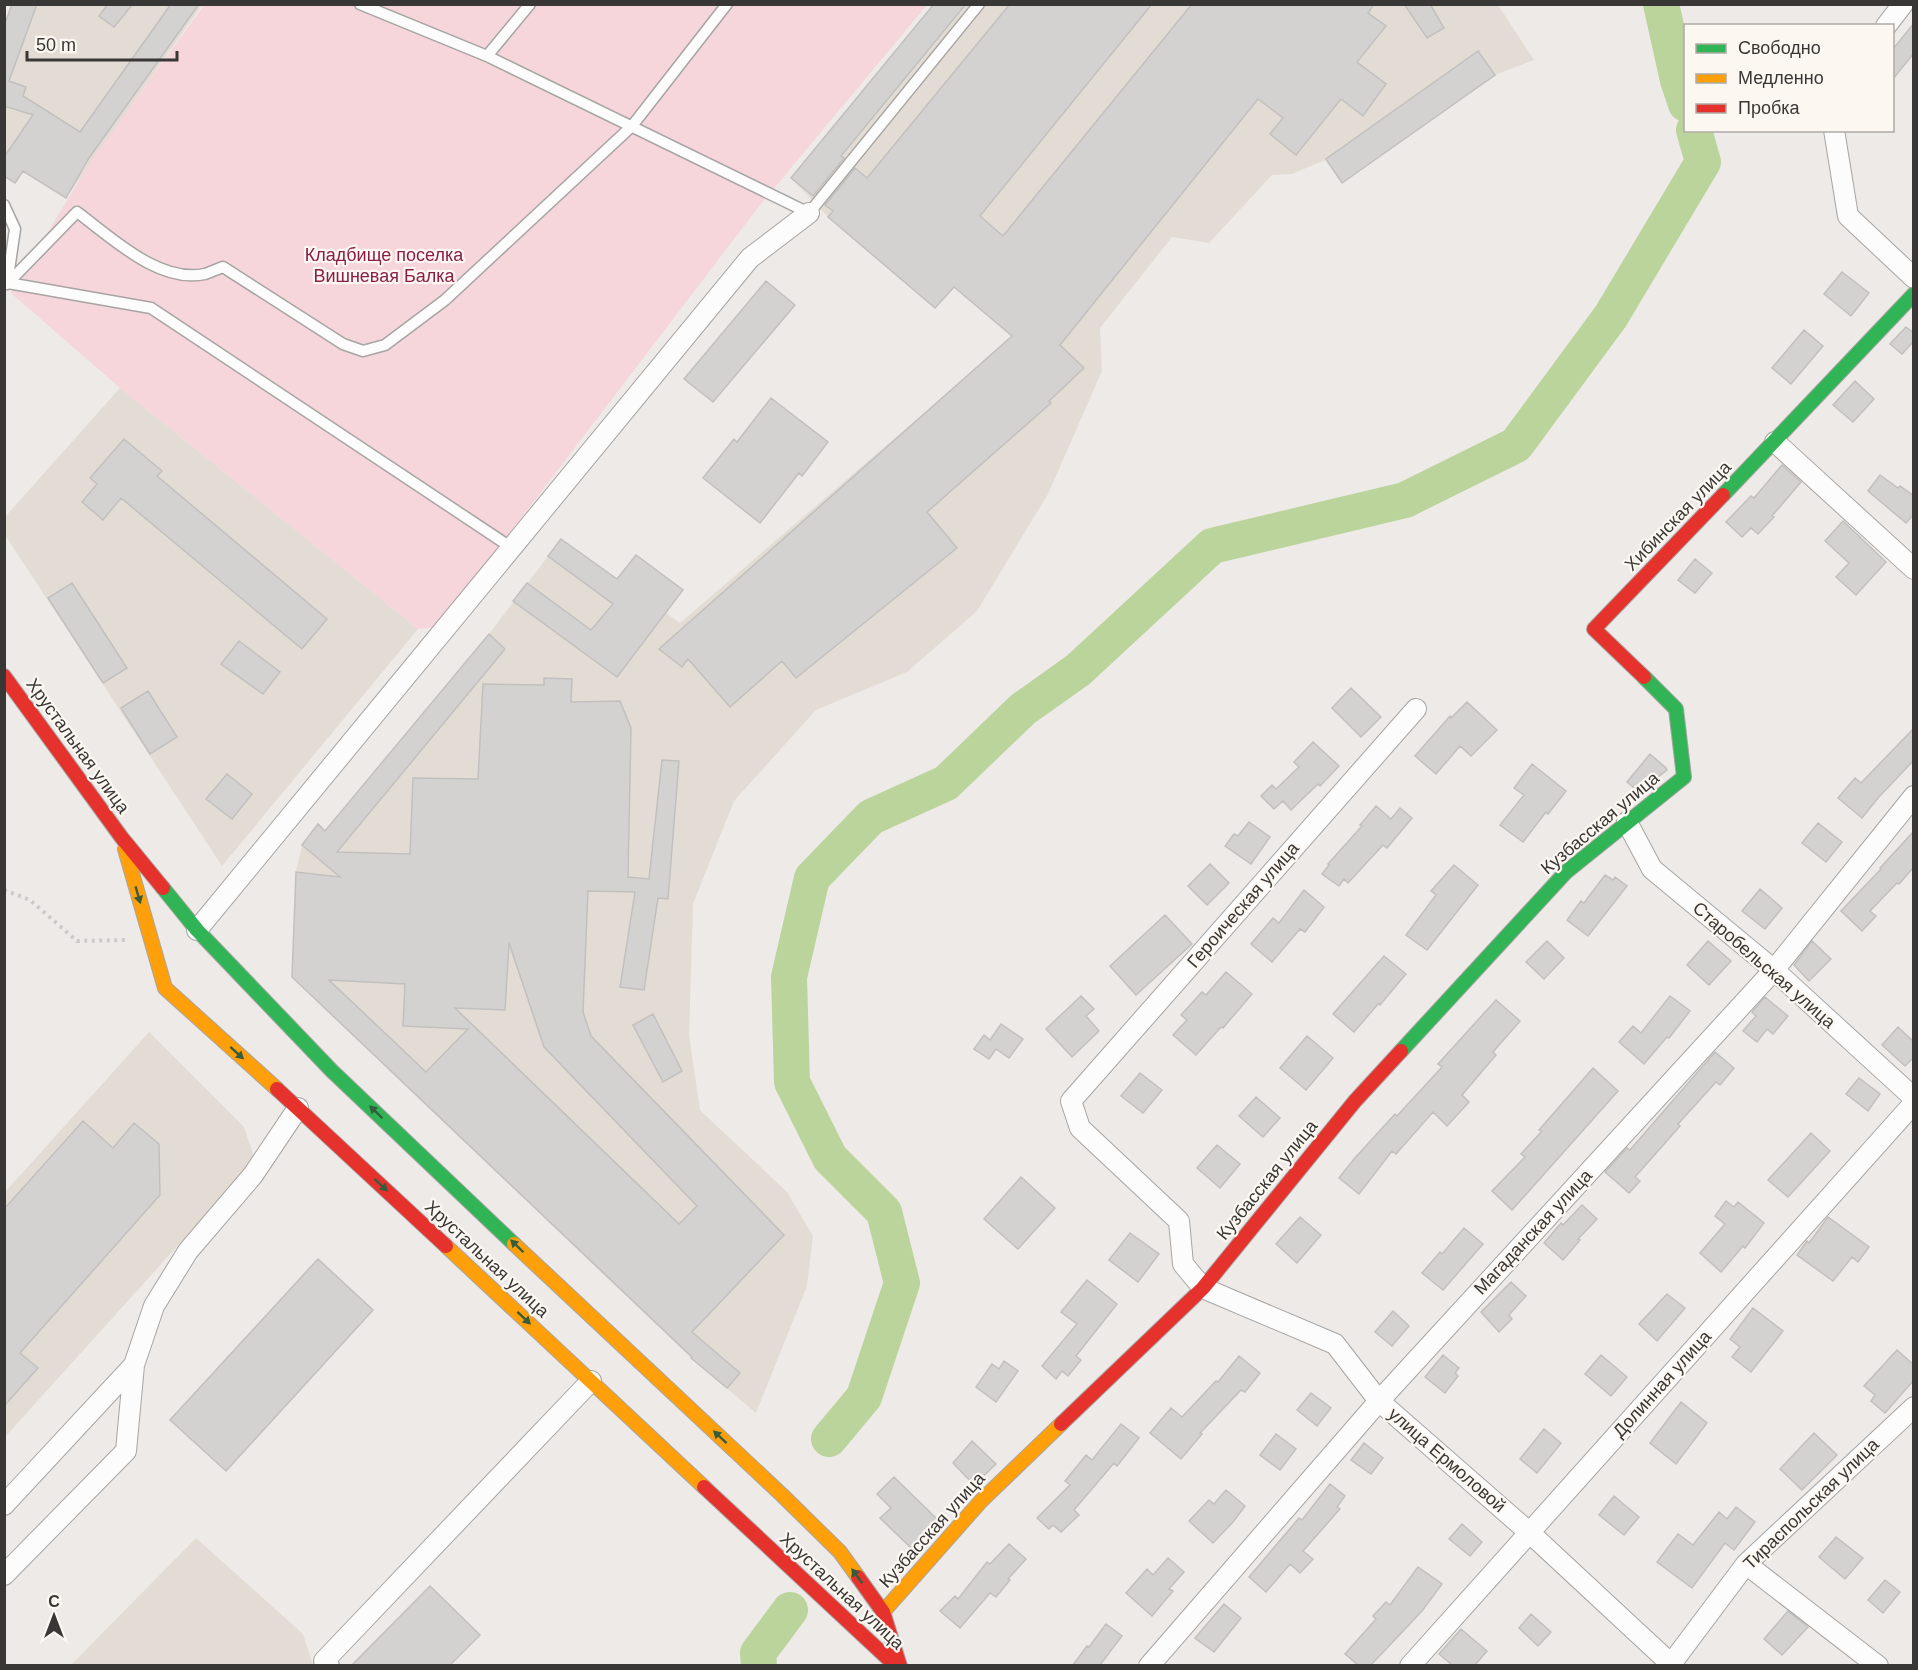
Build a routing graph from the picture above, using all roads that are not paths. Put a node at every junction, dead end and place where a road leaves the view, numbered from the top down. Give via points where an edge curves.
1 (360, 4) edge
2 (530, 4) edge
3 (727, 4) edge
4 (979, 4) edge
5 (1903, 4) edge
6 (1888, 24) edge
7 (487, 56) junction
8 (632, 126) junction
9 (1834, 132) edge
10 (4, 205) edge
11 (809, 213) junction
12 (1914, 278) edge
13 (6, 285) edge
14 (1914, 294) edge
15 (1774, 442) junction
16 (512, 548) junction
17 (1914, 569) edge
18 (4, 676) edge
19 (1416, 709) dead end
20 (1684, 777) joint
21 (1914, 796) edge
22 (1627, 822) junction
23 (122, 838) junction
24 (197, 930) junction
25 (1774, 970) junction
26 (1914, 1100) edge
27 (298, 1108) junction
28 (1203, 1288) junction
29 (134, 1365) junction
30 (591, 1382) junction
31 (1379, 1401) junction
32 (1911, 1413) edge
33 (4, 1505) edge
34 (1530, 1533) junction
35 (1746, 1564) junction
36 (4, 1575) edge
37 (883, 1612) junction
38 (324, 1664) edge
39 (898, 1665) edge
40 (1149, 1665) edge
41 (1410, 1665) edge
42 (1670, 1665) edge
43 (1878, 1665) edge

1 - 7 lane
2 - 7 lane
3 - 8 lane
4 - 11 lane
5 - 6 street
7 - 8 lane
8 - 11 lane
8 - 13 lane via 445,300 385,345 363,351 343,344 223,267 203,274 172,273 144,262 77,212
9 - 12 street via 1848,216
10 - 13 lane via 15,229
11 - 16 street via 750,258
13 - 16 lane via 151,308
14 - 15 street, Хибинская улица
15 - 17 street
15 - 20 street, Хибинская улица via 1594,629 1676,709
16 - 24 street
18 - 23 street, Хрустальная улица
19 - 28 street, Героическая улица via 1071,1101 1080,1128 1179,1221 1183,1264
20 - 22 street, Кузбасская улица
21 - 25 street, Магаданская улица
22 - 25 street, Старобельская улица via 1652,869
22 - 28 street, Кузбасская улица via 1566,872 1354,1101
23 - 24 street, Хрустальная улица
23 -> 27 street, Хрустальная улица via 165,988
37 -> 24 street, Хрустальная улица via 840,1552 333,1071
25 - 26 street, Старобельская улица
25 - 31 street, Магаданская улица
26 - 34 street, Долинная улица
27 - 29 street via 253,1175 188,1251 154,1306
27 -> 30 street, Хрустальная улица
28 - 31 street, улица Ермоловой via 1335,1344
28 - 37 street, Кузбасская улица via 981,1501
29 - 33 street
29 - 36 street via 126,1451
30 - 38 street
30 - 39 street, Хрустальная улица
31 - 34 street, улица Ермоловой
31 - 40 street, Магаданская улица
32 - 35 street, Тираспольская улица
34 - 41 street, Долинная улица
34 - 42 street, улица Ермоловой
35 - 42 street, Тираспольская улица
35 - 43 street
37 - 39 street, Хрустальная улица

